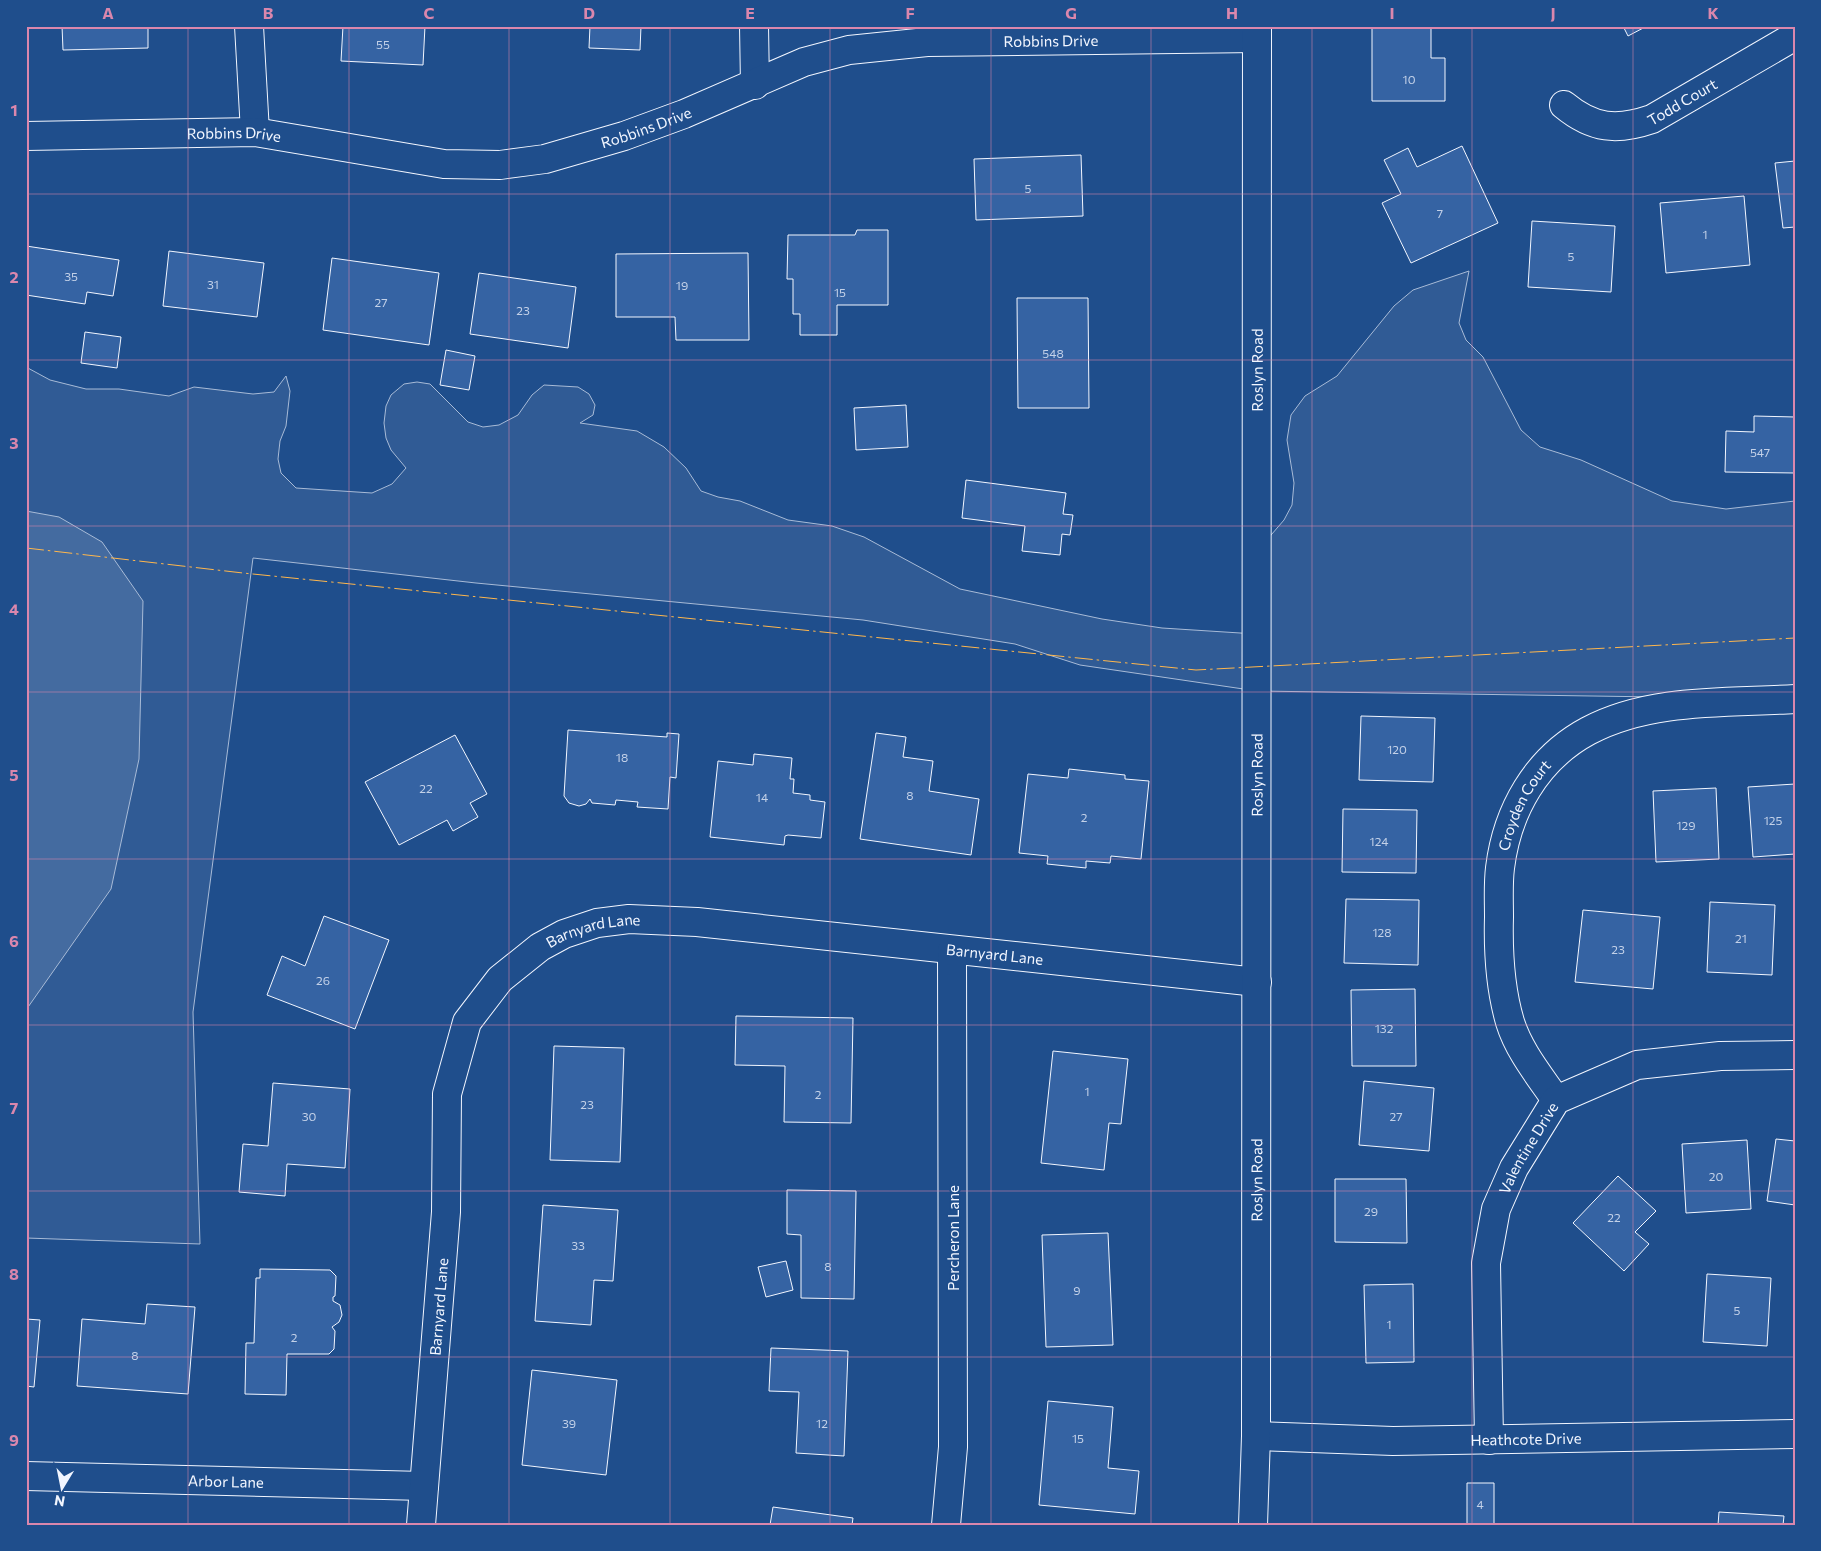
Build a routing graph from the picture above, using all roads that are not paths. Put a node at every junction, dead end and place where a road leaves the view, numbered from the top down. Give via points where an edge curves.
1 (248, 26) edge
2 (754, 26) edge
3 (1257, 32) edge
4 (1795, 36) edge
5 (755, 85) junction
6 (1564, 106) dead end
7 (255, 132) junction
8 (26, 136) edge
9 (1795, 699) edge
10 (952, 952) junction
11 (1257, 982) junction
12 (1795, 1054) edge
13 (1556, 1100) junction
14 (1795, 1434) edge
15 (1256, 1436) junction
16 (1489, 1440) junction
17 (26, 1476) edge
18 (424, 1486) junction
19 (421, 1525) edge
20 (946, 1525) edge
21 (1253, 1525) edge

1 - 7 street
2 - 5 street
3 - 5 street, Robbins Drive via 881,46 823,56
3 - 11 street, Roslyn Road
4 - 6 street, Todd Court via 1652,119 1632,126 1596,124
5 - 7 street, Robbins Drive via 624,136 545,159 500,165 444,164
7 - 8 street, Robbins Drive
9 - 13 street, Croyden Court via 1658,708 1608,722 1566,744 1537,772 1523,794 1506,833 1500,869 1499,957 1510,1021 1517,1039
10 - 11 street, Barnyard Lane
10 - 18 street, Barnyard Lane via 697,922 629,919 597,923 564,934 540,947 500,979 467,1022 447,1094 446,1212
10 - 20 street, Percheron Lane via 953,1447
11 - 15 street, Roslyn Road
12 - 13 street, Valentine Drive via 1720,1056 1638,1066
13 - 16 street, Valentine Drive via 1514,1168 1496,1208 1486,1263
14 - 16 street, Heathcote Drive
15 - 16 street, Heathcote Drive via 1393,1441
15 - 21 street, Roslyn Road
17 - 18 street, Arbor Lane
18 - 19 street, Barnyard Lane

